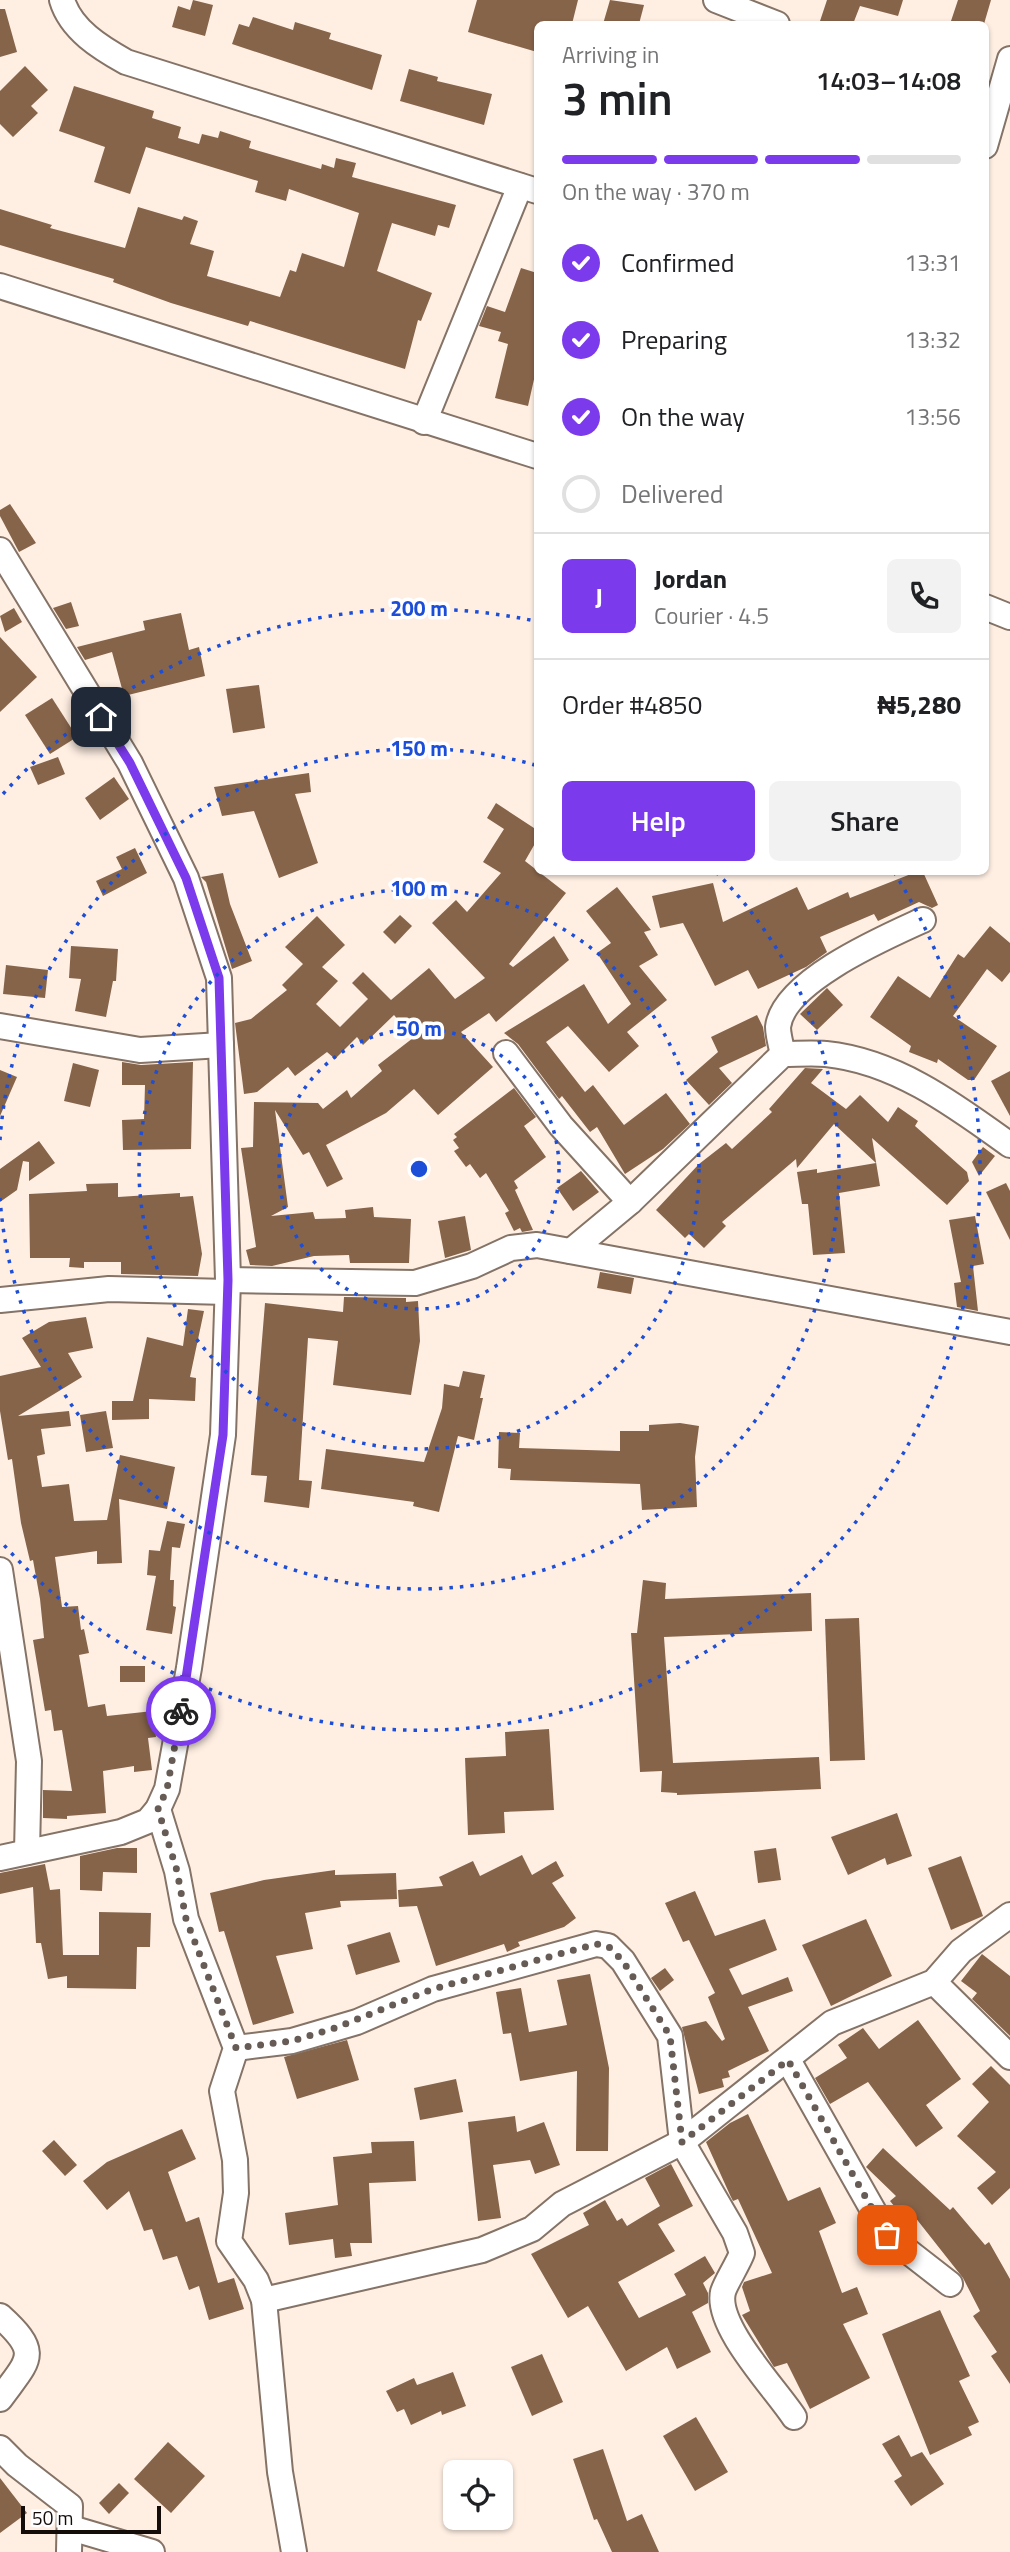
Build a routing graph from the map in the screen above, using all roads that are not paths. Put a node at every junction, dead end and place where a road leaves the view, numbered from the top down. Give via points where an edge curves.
1 (62, 0) edge
2 (716, 0) edge
3 (779, 16) edge
4 (1010, 59) edge
5 (989, 132) edge
6 (529, 189) edge
7 (0, 286) edge
8 (424, 422) junction
9 (534, 455) edge
10 (0, 550) edge
11 (989, 609) edge
12 (1010, 617) edge
13 (923, 920) dead end
14 (0, 1026) edge
15 (221, 1045) junction
16 (506, 1053) dead end
17 (783, 1054) junction
18 (1010, 1145) edge
19 (630, 1202) junction
20 (571, 1251) junction
21 (227, 1286) junction
22 (0, 1300) edge
23 (1010, 1332) edge
24 (0, 1570) edge
25 (158, 1809) junction
26 (27, 1852) junction
27 (0, 1858) edge
28 (1010, 1915) edge
29 (934, 1982) junction
30 (236, 2048) junction
31 (1010, 2057) edge
32 (788, 2060) junction
33 (682, 2142) junction
34 (950, 2284) dead end
35 (264, 2300) junction
36 (0, 2316) edge
37 (0, 2399) edge
38 (794, 2417) dead end
39 (0, 2448) edge
40 (70, 2540) edge
41 (152, 2552) edge
42 (294, 2552) edge

1 - 6 street via 66,12 94,43 126,62
2 - 3 street
4 - 5 street
6 - 8 street
7 - 8 street
8 - 9 street
10 - 15 street via 130,763 186,878 219,978
11 - 12 street
13 - 17 street via 830,969 801,990 784,1010 778,1027
14 - 15 street via 140,1050
15 - 21 street
16 - 19 street via 561,1126
17 - 18 street via 828,1054 881,1069 941,1095
17 - 19 street
19 - 20 street
20 - 21 street via 537,1245 511,1248 472,1266 415,1283
20 - 23 street
21 - 22 street via 109,1289
21 - 25 street via 223,1435 189,1668 167,1789
24 - 26 street via 30,1779
25 - 26 street via 148,1821 121,1832
25 - 30 street via 186,1919
26 - 27 street
28 - 29 street via 961,1951
29 - 31 street
29 - 32 street via 832,2023
30 - 33 street via 305,2037 356,2022 433,1989 596,1944 608,1946 623,1961 670,2036
30 - 35 street via 222,2091 235,2160 229,2241
32 - 33 street
32 - 34 street via 887,2235
33 - 35 street via 562,2204 532,2229 482,2250
33 - 38 street via 742,2253 723,2292 735,2340
35 - 42 street via 280,2472
36 - 37 street via 25,2341 28,2352 25,2365
39 - 40 street via 71,2506
40 - 41 street

